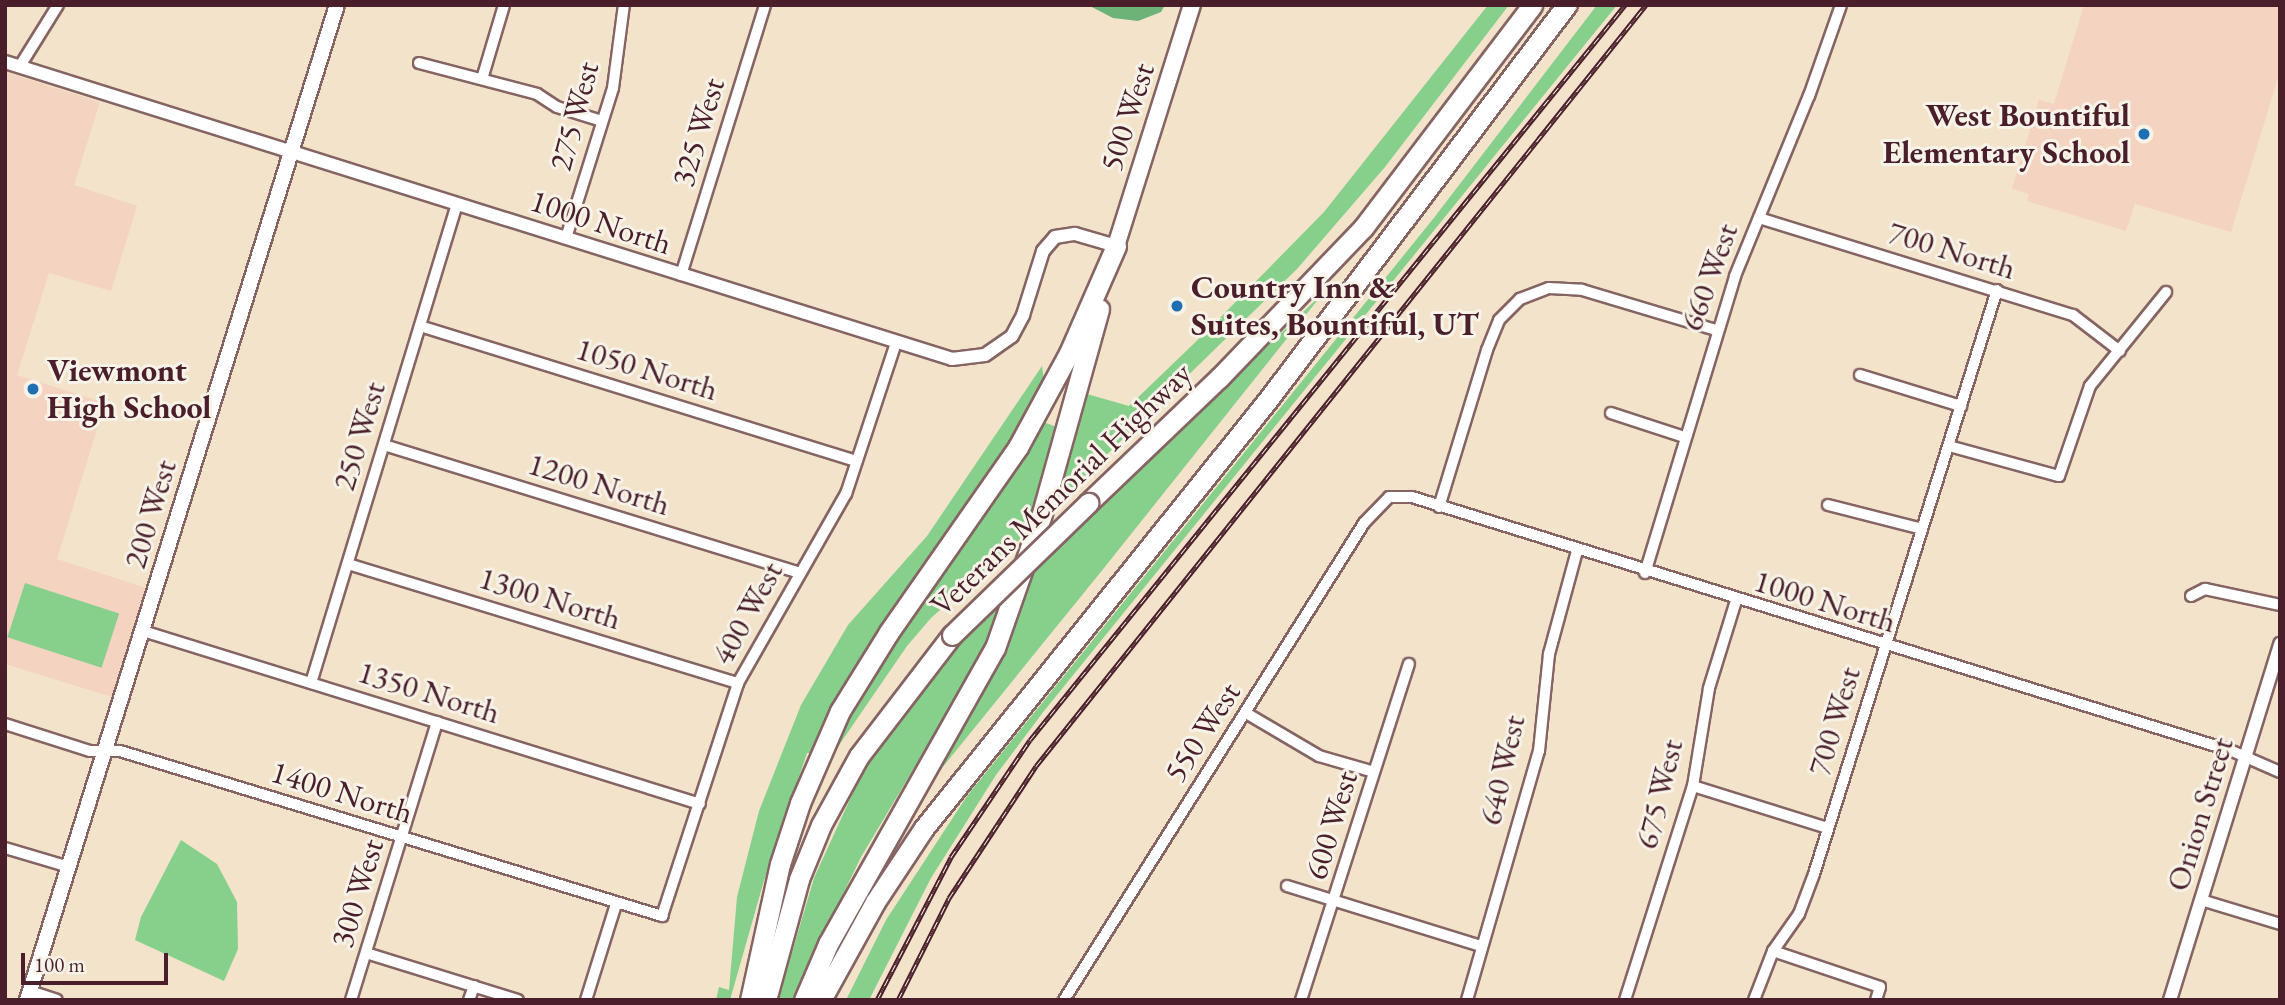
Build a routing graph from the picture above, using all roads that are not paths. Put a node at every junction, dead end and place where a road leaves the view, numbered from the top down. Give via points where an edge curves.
1 (58, 5) edge
2 (337, 5) edge
3 (504, 5) edge
4 (624, 5) edge
5 (765, 5) edge
6 (1192, 5) edge
7 (1532, 5) edge
8 (1567, 5) edge
9 (1841, 5) edge
10 (5, 62) edge
11 (419, 63) dead end
12 (20, 66) junction
13 (482, 79) junction
14 (602, 121) junction
15 (292, 152) junction
16 (457, 204) junction
17 (1759, 218) junction
18 (566, 238) junction
19 (1116, 246) junction
20 (681, 275) junction
21 (1997, 290) junction
22 (2166, 292) dead end
23 (420, 326) junction
24 (1716, 330) junction
25 (896, 343) junction
26 (2120, 351) junction
27 (1860, 375) dead end
28 (1961, 406) junction
29 (1611, 413) dead end
30 (1684, 437) junction
31 (384, 445) junction
32 (1949, 446) junction
33 (858, 461) junction
34 (1389, 497) joint
35 (1828, 505) dead end
36 (1439, 507) junction
37 (1922, 529) junction
38 (1577, 551) junction
39 (348, 564) junction
40 (1644, 572) junction
41 (799, 573) junction
42 (2191, 596) dead end
43 (1736, 601) junction
44 (2280, 606) edge
45 (143, 631) junction
46 (2280, 644) edge
47 (1885, 647) junction
48 (1409, 664) dead end
49 (311, 683) junction
50 (738, 683) junction
51 (1246, 713) junction
52 (437, 722) junction
53 (5, 724) edge
54 (105, 750) junction
55 (2245, 759) junction
56 (1374, 772) junction
57 (2280, 772) edge
58 (1693, 786) junction
59 (700, 804) junction
60 (1828, 828) junction
61 (401, 838) junction
62 (5, 848) edge
63 (69, 867) junction
64 (1287, 886) dead end
65 (1336, 900) junction
66 (2201, 900) junction
67 (616, 904) junction
68 (662, 916) joint
69 (2280, 924) edge
70 (1481, 946) junction
71 (1773, 951) junction
72 (366, 953) junction
73 (474, 986) junction
74 (28, 996) edge
75 (57, 1000) edge
76 (351, 1000) edge
77 (470, 1000) edge
78 (518, 1000) edge
79 (586, 1000) edge
80 (750, 1000) edge
81 (766, 1000) edge
82 (804, 1000) edge
83 (821, 1000) edge
84 (1065, 1000) edge
85 (1301, 1000) edge
86 (1467, 1000) edge
87 (1625, 1000) edge
88 (1755, 1000) edge
89 (1876, 1000) edge
90 (2170, 1000) edge

1 - 12 street
2 - 15 main road, 200 West
3 - 13 street
4 - 14 street, 275 West via 615,78
5 - 20 street, 325 West
6 - 19 main road, 500 West
7 - 81 highway, Veterans Memorial Highway, bridge via 1363,228 1219,378 952,635 859,755 821,825 799,879
8 - 83 highway via 1267,401 924,828 875,902
9 - 17 street, 660 West
10 - 12 street, 1000 North
11 - 13 street
12 - 15 street, 1000 North
13 - 14 street via 537,94 557,107
14 - 18 street, 275 West
15 - 16 street, 1000 North
15 - 45 main road, 200 West
16 - 18 street, 1000 North
16 - 23 street, 250 West
17 - 21 street, 700 North
17 - 24 street, 660 West
18 - 20 street, 1000 North
19 - 25 street, 1000 North via 1074,233 1055,237 1043,251 1020,323 1006,342 985,355 952,359
19 - 80 highway via 1069,353 1018,447 889,632 840,711 800,803 780,864
19 - 82 highway via 1015,598 972,691 828,944
20 - 25 street, 1000 North
21 - 26 street, 700 North via 2073,315
21 - 28 street, 700 West
22 - 26 street
23 - 31 street, 250 West
23 - 33 street, 1050 North
24 - 30 street, 660 West
24 - 36 street via 1582,290 1549,288 1520,299 1499,320
25 - 33 street, 400 West
26 - 32 street via 2090,386 2059,475
27 - 28 street
28 - 32 street, 700 West
29 - 30 street
30 - 40 street, 660 West
31 - 39 street, 250 West
31 - 41 street, 1200 North
32 - 37 street, 700 West
33 - 41 street, 400 West via 846,495
34 - 36 street, 1000 North via 1412,497
34 - 51 street, 550 West via 1364,523
35 - 37 street
36 - 38 street, 1000 North
37 - 47 street, 700 West
38 - 40 street, 1000 North
38 - 70 street, 640 West via 1549,654 1539,751
39 - 49 street, 250 West
39 - 50 street, 1300 North
40 - 43 street, 1000 North
41 - 50 street, 400 West
42 - 44 street via 2205,589
43 - 47 street, 1000 North
43 - 58 street, 675 West via 1709,688
45 - 49 street, 1350 North
45 - 54 main road, 200 West
46 - 55 street, Onion Street
47 - 55 street, 1000 North
47 - 60 street, 700 West
48 - 56 street, 600 West
49 - 52 street, 1350 North
50 - 59 street, 400 West
51 - 56 street via 1319,756
51 - 84 street, 550 West
52 - 59 street, 1350 North
52 - 61 street, 300 West
53 - 54 street, 1400 North via 90,751
54 - 61 street, 1400 North
54 - 63 main road, 200 West
55 - 57 street, 1000 North
55 - 66 street, Onion Street
56 - 65 street, 600 West
58 - 60 street
58 - 87 street, 675 West
59 - 68 street, 400 West
60 - 71 street, 700 West via 1799,914
61 - 67 street, 1400 North
61 - 72 street, 300 West
62 - 63 street
63 - 74 main road, 200 West
64 - 65 street
65 - 70 street
65 - 85 street, 600 West
66 - 69 street
66 - 90 street, Onion Street
67 - 68 street, 1400 North
67 - 79 street
70 - 86 street, 640 West
71 - 88 street, 700 West
71 - 89 street via 1880,987
72 - 73 street
72 - 76 street, 300 West
73 - 77 street
73 - 78 street
74 - 75 street

